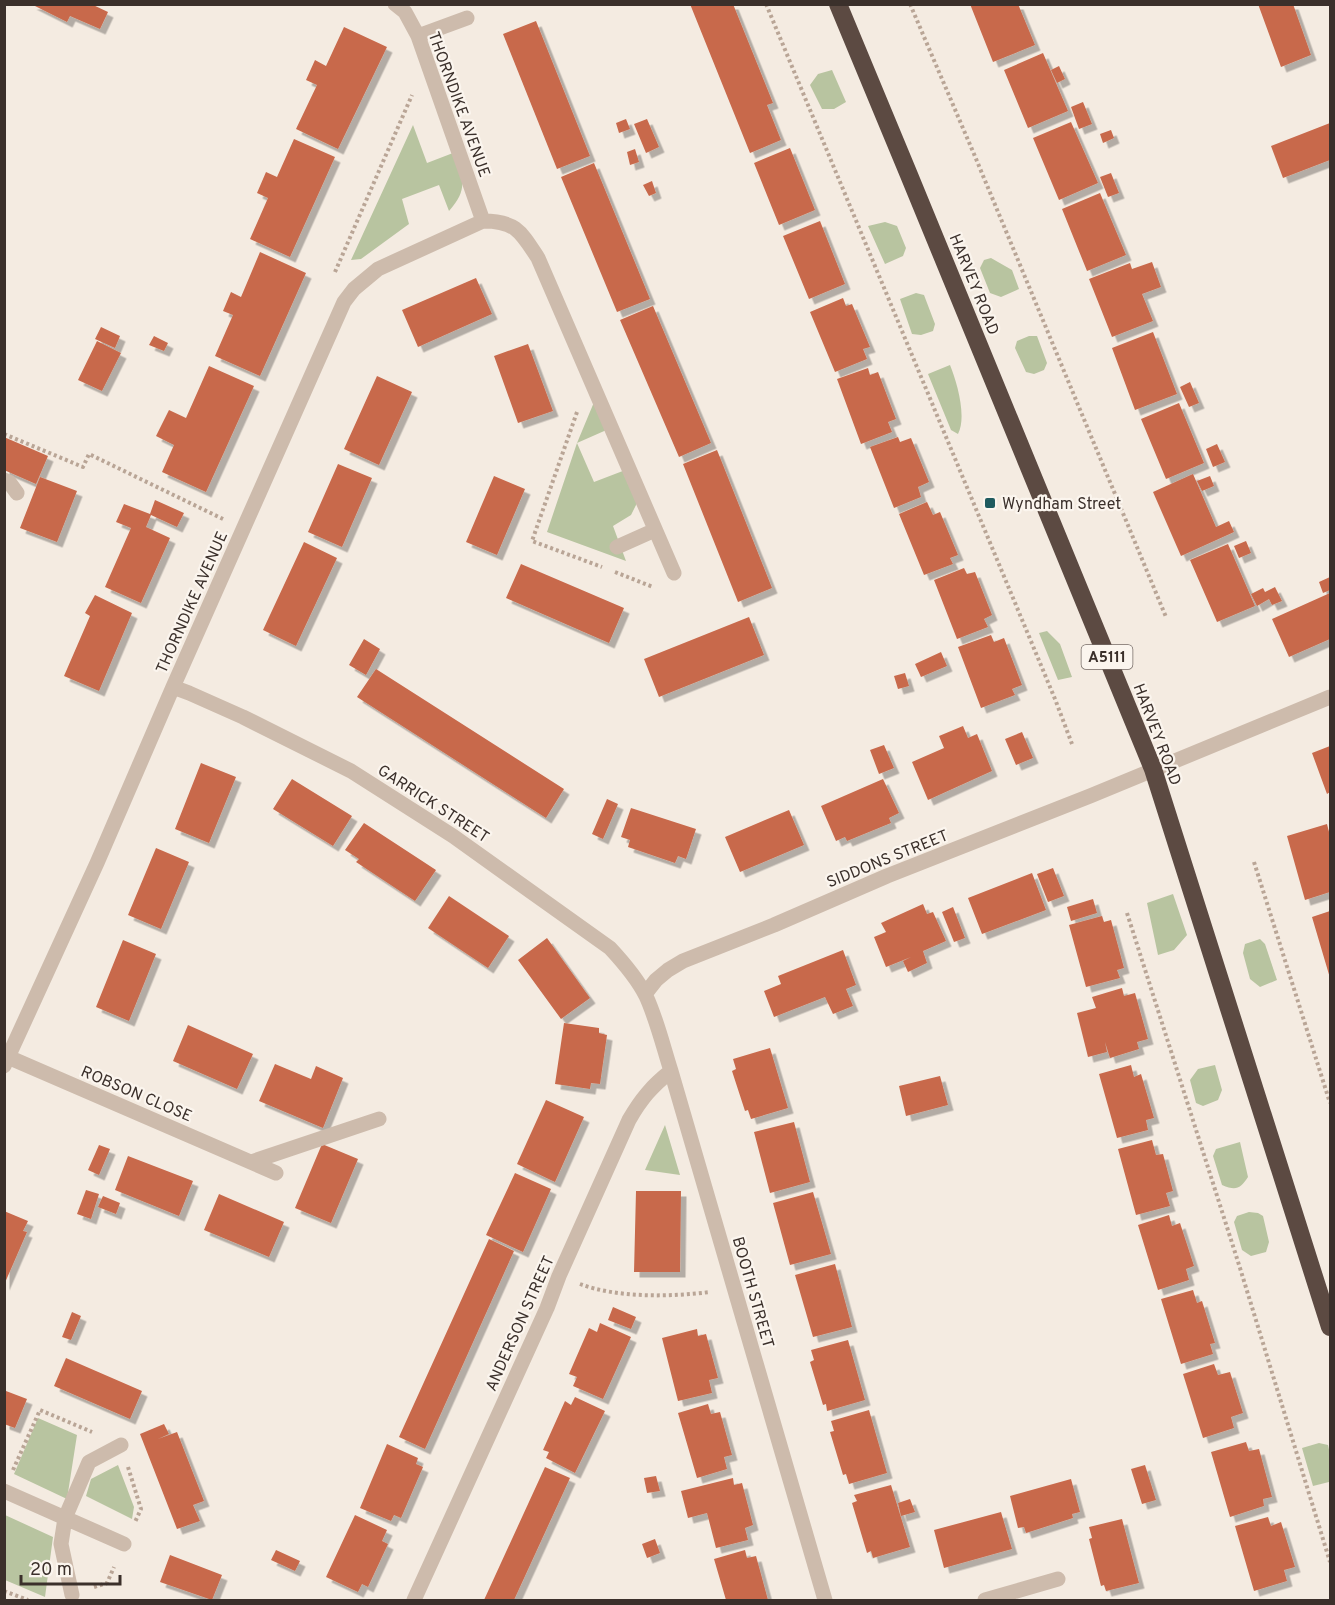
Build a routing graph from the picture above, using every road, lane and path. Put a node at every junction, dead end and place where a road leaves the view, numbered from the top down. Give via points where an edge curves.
1 (395, 4) edge
2 (766, 4) edge
3 (838, 4) edge
4 (910, 4) edge
5 (467, 18) dead end
6 (418, 36) junction
7 (427, 61) junction
8 (483, 221) junction
9 (337, 318) junction
10 (589, 378) junction
11 (4, 434) edge
12 (4, 480) edge
13 (17, 493) dead end
14 (243, 529) junction
15 (655, 530) junction
16 (617, 547) dead end
17 (674, 573) joint
18 (1166, 617) dead end
19 (172, 687) junction
20 (1330, 697) edge
21 (1072, 744) dead end
22 (1153, 769) junction
23 (1254, 862) dead end
24 (1127, 913) dead end
25 (645, 994) junction
26 (6, 1061) edge
27 (671, 1071) junction
28 (1330, 1103) edge
29 (379, 1119) dead end
30 (251, 1162) junction
31 (276, 1173) dead end
32 (559, 1276) junction
33 (734, 1288) junction
34 (1330, 1327) edge
35 (121, 1445) dead end
36 (4, 1491) edge
37 (65, 1518) junction
38 (124, 1544) dead end
39 (1330, 1562) edge
40 (1058, 1579) dead end
41 (4, 1591) edge
42 (72, 1595) dead end
43 (28, 1600) edge
44 (414, 1600) edge
45 (825, 1600) edge
46 (984, 1600) edge

1 - 6 street, THORNDIKE AVENUE via 405,12
2 - 21 path
3 - 22 highway, HARVEY ROAD / A5111
4 - 18 path
5 - 6 street
6 - 7 street, THORNDIKE AVENUE
7 - 8 street, THORNDIKE AVENUE
7 - 9 path via 327,290
8 - 9 street, THORNDIKE AVENUE via 378,269 354,289
8 - 10 street via 511,226 527,241 538,258
9 - 14 street, THORNDIKE AVENUE
10 - 15 street
10 - 17 path via 532,541 662,590 675,585
11 - 14 path via 83,467 89,454
12 - 13 street
14 - 19 street, THORNDIKE AVENUE
15 - 16 street
15 - 17 street
19 - 25 street, GARRICK STREET via 296,743 400,801 610,948
19 - 26 street, THORNDIKE AVENUE
20 - 22 street
22 - 25 street, SIDDONS STREET via 683,962 668,969
22 - 34 highway, HARVEY ROAD / A5111
23 - 28 path
24 - 39 path
25 - 27 street, BOOTH STREET
26 - 30 street, ROBSON CLOSE
27 - 32 street, ANDERSON STREET via 641,1100 629,1120
27 - 33 street, BOOTH STREET
29 - 30 street
30 - 31 street, ROBSON CLOSE
32 - 33 path via 590,1287 646,1295
32 - 44 street, ANDERSON STREET
33 - 45 street, BOOTH STREET
35 - 37 street via 89,1462
36 - 37 street
37 - 38 street
37 - 42 street via 62,1544
40 - 46 street
41 - 43 path

